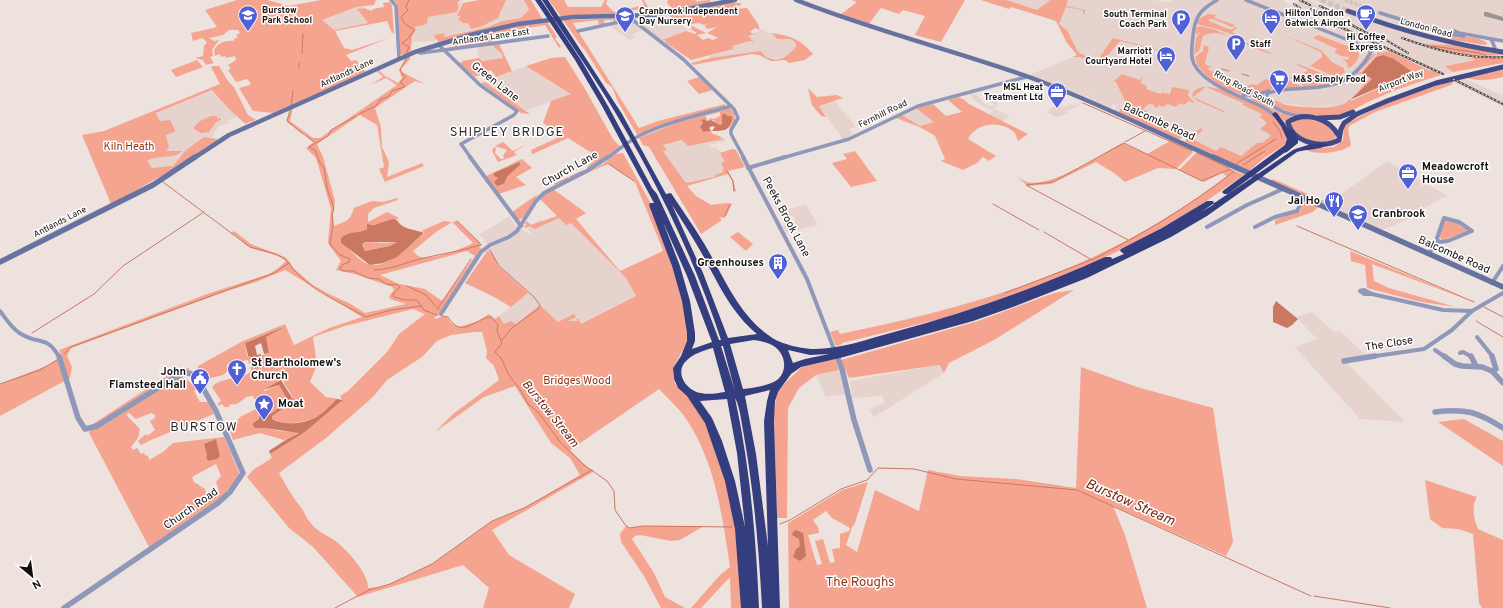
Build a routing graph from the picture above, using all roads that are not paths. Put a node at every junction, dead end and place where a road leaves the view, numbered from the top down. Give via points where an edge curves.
1 (391, 0) edge
2 (538, 0) edge
3 (545, 0) edge
4 (735, 0) edge
5 (796, 0) edge
6 (1217, 0) edge
7 (1222, 0) edge
8 (1246, 0) edge
9 (1348, 11) tunnel mouth
10 (1380, 13) tunnel mouth
11 (1284, 15) tunnel mouth
12 (1198, 16) junction
13 (633, 18) junction
14 (1308, 24) tunnel mouth
15 (578, 30) dead end
16 (548, 36) dead end
17 (1473, 37) junction
18 (1491, 39) junction
19 (1503, 41) edge
20 (438, 44) junction
21 (1365, 48) dead end
22 (1491, 49) junction
23 (444, 50) junction
24 (1503, 51) edge
25 (420, 53) dead end
26 (404, 56) junction
27 (1503, 64) edge
28 (1503, 68) edge
29 (1459, 74) junction
30 (1026, 77) junction
31 (1349, 77) junction
32 (1446, 77) junction
33 (1269, 91) junction
34 (1235, 93) junction
35 (731, 106) junction
36 (1275, 114) junction
37 (1307, 117) junction
38 (1290, 130) junction
39 (1339, 136) junction
40 (1325, 145) junction
41 (1274, 158) junction
42 (748, 168) junction
43 (1255, 175) junction
44 (660, 186) junction
45 (649, 189) junction
46 (1283, 189) junction
47 (1304, 198) junction
48 (521, 226) junction
49 (1207, 227) dead end
50 (1255, 227) dead end
51 (1438, 242) junction
52 (1428, 254) junction
53 (0, 262) edge
54 (1503, 266) edge
55 (1492, 283) junction
56 (1503, 287) edge
57 (1503, 293) edge
58 (1372, 294) dead end
59 (0, 311) edge
60 (1472, 311) junction
61 (441, 314) dead end
62 (746, 317) junction
63 (1477, 336) dead end
64 (770, 340) junction
65 (779, 344) junction
66 (1435, 350) dead end
67 (833, 352) junction
68 (1460, 353) dead end
69 (685, 355) junction
70 (814, 360) junction
71 (1344, 361) dead end
72 (1476, 366) junction
73 (788, 371) junction
74 (1492, 371) junction
75 (781, 382) junction
76 (1503, 383) edge
77 (691, 394) junction
78 (771, 399) junction
79 (1434, 412) dead end
80 (1503, 428) edge
81 (870, 470) dead end
82 (64, 608) edge
83 (746, 608) edge
84 (754, 608) edge
85 (767, 608) edge
86 (775, 608) edge

1 - 26 street via 396,6
2 - 45 highway via 578,60
3 - 44 highway via 607,94
4 - 13 main road, Antlands Lane
5 - 30 main road, Balcombe Road via 855,22
6 - 12 street via 1202,10
7 - 12 street
8 - 11 street
9 - 22 main road, London Road via 1422,34
10 - 17 street via 1413,25
12 - 34 street, Ring Road South via 1194,23 1192,40 1191,53 1194,64 1208,78
13 - 15 street
13 - 20 main road, Antlands Lane via 573,17 536,21
13 - 35 street via 683,59
14 - 31 street via 1362,45 1371,52
16 - 23 street, Antlands Lane East
17 - 18 street
17 - 22 street via 1489,42
18 - 19 street
18 - 22 street
20 - 23 street, Antlands Lane East
20 - 26 main road, Antlands Lane
21 - 31 street via 1368,52
22 - 24 main road, London Road
23 - 25 street
23 - 48 street, Green Lane via 480,85 517,111 516,114 461,144
26 - 53 main road, Antlands Lane via 229,135 153,185
27 - 29 highway, Airport Way
28 - 29 highway, Airport Way
29 - 32 highway, Airport Way
30 - 42 street, Fernhill Road via 918,106 849,139
30 - 46 main road, Balcombe Road via 1062,90
31 - 33 street via 1323,88
32 - 37 highway, Airport Way via 1396,91 1345,116
32 - 39 highway, Airport Way via 1402,93 1355,116 1342,125
33 - 34 street via 1253,96
33 - 37 street via 1266,98 1272,106 1286,113
34 - 36 street, Ring Road South
35 - 42 street, Peeks Brook Lane via 738,118 731,134
35 - 48 street, Church Lane via 645,134 595,166 542,195 536,200
36 - 38 street, Ring Road South
36 - 41 highway via 1286,129 1290,140 1288,146
37 - 38 highway via 1290,120
37 - 39 highway via 1330,124
38 - 40 highway via 1308,142
38 - 41 highway via 1295,139 1294,144
39 - 40 highway via 1336,142
40 - 43 highway via 1297,150
41 - 43 highway
42 - 81 street, Peeks Brook Lane via 808,278 842,369 854,420
43 - 67 highway via 1204,214 1168,235 1084,276 973,318
44 - 62 highway via 678,209 729,297
44 - 85 highway via 709,296 732,363 746,422 758,495
45 - 69 highway via 686,301 691,341
45 - 84 highway via 695,284 723,364 736,422 748,498
46 - 47 main road, Balcombe Road
46 - 49 street
47 - 50 street via 1297,211 1275,217
47 - 52 main road, Balcombe Road
48 - 61 street, Church Lane via 513,234 483,250
51 - 51 street via 1444,218 1452,219 1472,231 1448,241
51 - 52 street
52 - 55 main road, Balcombe Road
54 - 55 street
55 - 56 main road, Balcombe Road
57 - 60 street, The Close
58 - 60 street via 1443,310
59 - 82 street, Church Road via 21,334 49,342 60,359 81,426 86,429 97,426 174,378 185,373 195,374 216,411 243,473 228,495 218,503
60 - 71 street, The Close via 1452,330 1424,349
62 - 64 highway
62 - 67 highway via 786,344
63 - 74 street via 1497,366
64 - 65 highway
64 - 69 highway via 754,337 740,339
65 - 67 highway via 799,350
65 - 73 highway via 788,359
66 - 72 street via 1455,364
67 - 70 highway
68 - 72 street via 1464,352 1472,357
69 - 77 highway via 678,367 677,378
70 - 73 highway via 798,364
70 - 78 highway via 795,370
72 - 74 street
73 - 75 highway
74 - 76 street
75 - 77 highway via 772,387 715,397 705,398
75 - 78 highway via 774,389
77 - 83 highway via 709,421 730,481 740,528
78 - 86 highway via 769,421
79 - 80 street via 1468,410

